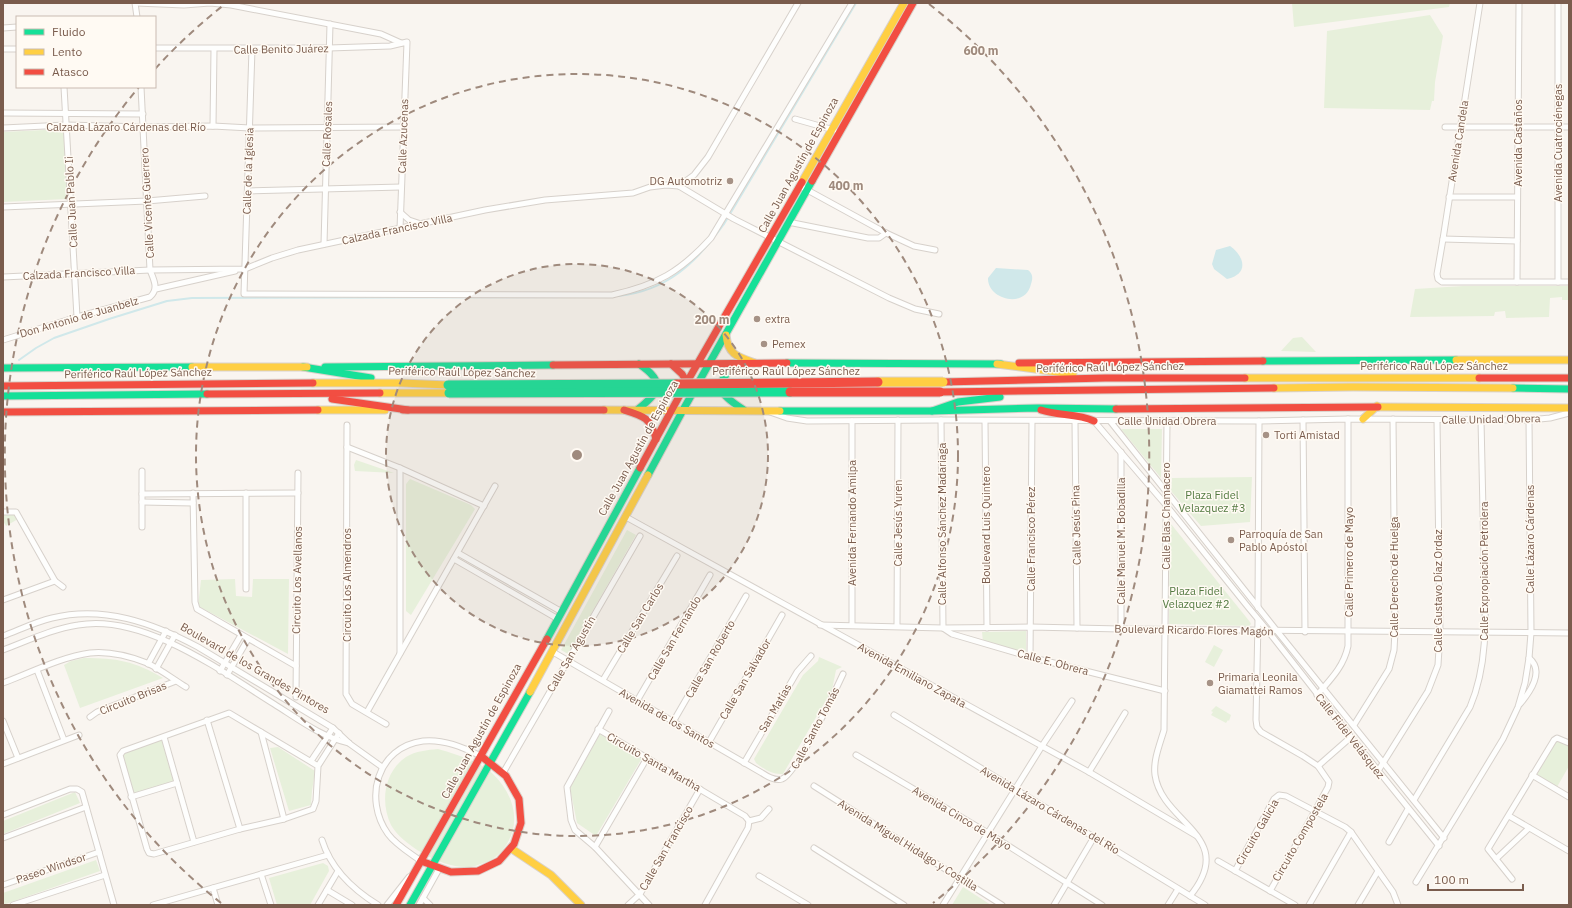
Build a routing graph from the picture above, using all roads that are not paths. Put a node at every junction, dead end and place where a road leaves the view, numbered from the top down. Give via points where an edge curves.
1 (136, 3) edge
2 (798, 3) edge
3 (852, 3) edge
4 (904, 3) edge
5 (913, 3) edge
6 (1480, 3) edge
7 (1519, 3) edge
8 (1558, 3) edge
9 (137, 16) edge
10 (330, 24) junction
11 (16, 27) edge
12 (3, 28) edge
13 (404, 42) junction
14 (156, 48) edge
15 (329, 48) junction
16 (3, 49) edge
17 (16, 49) edge
18 (214, 49) junction
19 (252, 49) junction
20 (64, 88) edge
21 (141, 88) edge
22 (3, 113) edge
23 (65, 113) junction
24 (143, 114) junction
25 (795, 120) dead end
26 (66, 126) junction
27 (213, 126) junction
28 (403, 126) junction
29 (144, 127) junction
30 (327, 127) junction
31 (1445, 127) dead end
32 (1461, 127) junction
33 (1518, 127) junction
34 (1558, 127) junction
35 (1569, 127) edge
36 (3, 128) edge
37 (250, 128) junction
38 (836, 130) junction
39 (679, 186) junction
40 (401, 187) junction
41 (804, 188) junction
42 (325, 189) junction
43 (248, 191) junction
44 (205, 196) dead end
45 (1450, 197) junction
46 (1517, 197) junction
47 (147, 201) junction
48 (72, 204) junction
49 (3, 207) edge
50 (400, 212) junction
51 (726, 215) junction
52 (785, 221) junction
53 (422, 224) junction
54 (400, 229) junction
55 (886, 233) junction
56 (775, 239) junction
57 (1442, 239) junction
58 (1517, 241) junction
59 (324, 244) junction
60 (935, 250) dead end
61 (245, 269) junction
62 (150, 270) junction
63 (74, 273) junction
64 (3, 277) edge
65 (1517, 282) junction
66 (1558, 282) junction
67 (1569, 282) edge
68 (156, 290) junction
69 (939, 314) dead end
70 (77, 317) junction
71 (726, 334) junction
72 (3, 340) edge
73 (1569, 360) edge
74 (698, 363) junction
75 (710, 363) junction
76 (740, 363) junction
77 (755, 363) junction
78 (639, 364) junction
79 (671, 364) junction
80 (997, 364) junction
81 (303, 367) junction
82 (3, 368) edge
83 (1105, 378) junction
84 (1569, 378) edge
85 (688, 382) junction
86 (402, 383) junction
87 (3, 386) edge
88 (448, 389) junction
89 (1569, 389) edge
90 (1053, 390) junction
91 (295, 394) junction
92 (3, 396) edge
93 (1377, 406) junction
94 (1038, 408) junction
95 (1569, 408) edge
96 (408, 410) junction
97 (624, 410) junction
98 (638, 410) junction
99 (672, 410) junction
100 (683, 410) junction
101 (744, 410) junction
102 (765, 410) junction
103 (932, 411) junction
104 (3, 412) edge
105 (1569, 413) edge
106 (1348, 419) junction
107 (1363, 419) junction
108 (1393, 419) junction
109 (898, 420) junction
110 (941, 420) junction
111 (1303, 420) junction
112 (1436, 420) junction
113 (1482, 420) junction
114 (1529, 420) junction
115 (852, 421) junction
116 (985, 421) junction
117 (1032, 421) junction
118 (1075, 421) junction
119 (1094, 421) junction
120 (1167, 421) junction
121 (1259, 421) junction
122 (1110, 422) junction
123 (347, 425) dead end
124 (656, 439) junction
125 (347, 447) junction
126 (1121, 452) junction
127 (400, 468) junction
128 (142, 471) dead end
129 (298, 473) dead end
130 (496, 486) dead end
131 (1166, 491) junction
132 (298, 492) junction
133 (193, 493) junction
134 (246, 493) junction
135 (142, 494) junction
136 (624, 499) junction
137 (142, 502) junction
138 (193, 503) junction
139 (1166, 505) junction
140 (484, 506) junction
141 (3, 512) edge
142 (626, 517) junction
143 (142, 527) dead end
144 (608, 527) junction
145 (640, 536) dead end
146 (458, 553) junction
147 (677, 556) dead end
148 (454, 559) junction
149 (483, 567) junction
150 (479, 574) junction
151 (710, 575) dead end
152 (55, 581) junction
153 (63, 587) dead end
154 (246, 589) dead end
155 (746, 596) dead end
156 (4, 598) edge
157 (1258, 608) junction
158 (560, 615) junction
159 (782, 616) dead end
160 (1258, 620) junction
161 (820, 625) junction
162 (852, 626) junction
163 (897, 626) junction
164 (1031, 627) junction
165 (943, 628) junction
166 (987, 628) junction
167 (1078, 628) junction
168 (1121, 629) junction
169 (1166, 629) junction
170 (166, 631) junction
171 (1258, 631) junction
172 (1268, 631) junction
173 (1277, 631) junction
174 (1395, 631) junction
175 (1305, 632) junction
176 (1349, 632) junction
177 (1440, 632) junction
178 (1486, 632) junction
179 (1531, 633) junction
180 (1569, 633) edge
181 (175, 635) junction
182 (241, 635) junction
183 (3, 636) edge
184 (162, 639) junction
185 (248, 639) junction
186 (170, 643) junction
187 (3, 650) edge
188 (553, 652) junction
189 (400, 654) junction
190 (811, 656) dead end
191 (1030, 657) junction
192 (1529, 658) junction
193 (568, 660) junction
194 (224, 663) junction
195 (148, 664) junction
196 (296, 666) junction
197 (232, 667) junction
198 (156, 669) junction
199 (37, 670) junction
200 (220, 670) junction
201 (843, 674) dead end
202 (227, 675) junction
203 (603, 680) junction
204 (176, 681) junction
205 (3, 683) edge
206 (186, 687) dead end
207 (1324, 687) junction
208 (1165, 691) junction
209 (1318, 695) junction
210 (296, 697) dead end
211 (637, 701) junction
212 (1072, 701) dead end
213 (1518, 707) junction
214 (609, 711) dead end
215 (367, 712) junction
216 (1125, 713) dead end
217 (894, 715) dead end
218 (90, 717) dead end
219 (207, 720) junction
220 (3, 721) edge
221 (674, 722) junction
222 (386, 724) dead end
223 (1354, 725) junction
224 (333, 728) junction
225 (598, 729) junction
226 (261, 732) junction
227 (339, 733) junction
228 (79, 735) dead end
229 (164, 737) junction
230 (327, 737) junction
231 (1351, 737) junction
232 (64, 740) junction
233 (334, 740) junction
234 (709, 742) junction
235 (1569, 743) edge
236 (350, 744) junction
237 (1042, 746) junction
238 (856, 755) dead end
239 (481, 756) junction
240 (18, 758) junction
241 (647, 758) junction
242 (311, 761) junction
243 (490, 762) junction
244 (744, 762) junction
245 (1384, 763) junction
246 (3, 764) edge
247 (318, 766) junction
248 (1318, 766) junction
249 (382, 767) junction
250 (1378, 771) junction
251 (1089, 772) junction
252 (503, 773) junction
253 (1532, 775) junction
254 (784, 779) joint
255 (177, 783) junction
256 (814, 786) dead end
257 (700, 789) junction
258 (1015, 789) junction
259 (131, 797) junction
260 (1569, 797) edge
261 (1414, 800) junction
262 (86, 807) junction
263 (769, 809) dead end
264 (1408, 809) junction
265 (1315, 811) junction
266 (3, 815) edge
267 (1509, 816) junction
268 (284, 819) junction
269 (749, 821) junction
270 (1529, 828) junction
271 (240, 829) junction
272 (1351, 832) junction
273 (988, 833) junction
274 (1197, 836) junction
275 (1094, 837) junction
276 (3, 838) edge
277 (1444, 838) junction
278 (322, 840) dead end
279 (194, 842) junction
280 (1389, 842) dead end
281 (1439, 846) junction
282 (595, 847) junction
283 (814, 848) dead end
284 (512, 849) junction
285 (1569, 851) edge
286 (99, 852) junction
287 (328, 855) junction
288 (1496, 859) junction
289 (1218, 861) dead end
290 (419, 864) junction
291 (435, 868) junction
292 (1235, 870) junction
293 (338, 871) junction
294 (1378, 871) junction
295 (261, 874) junction
296 (106, 875) junction
297 (760, 876) dead end
298 (960, 878) junction
299 (1512, 879) dead end
300 (1416, 882) dead end
301 (1067, 883) junction
302 (3, 885) edge
303 (213, 888) junction
304 (1178, 889) junction
305 (327, 890) junction
306 (1270, 891) junction
307 (640, 894) junction
308 (1190, 896) junction
309 (423, 898) junction
310 (164, 903) edge
311 (13, 905) edge
312 (114, 905) edge
313 (154, 905) edge
314 (218, 905) edge
315 (271, 905) edge
316 (318, 905) edge
317 (352, 905) edge
318 (378, 905) edge
319 (387, 905) edge
320 (396, 905) edge
321 (410, 905) edge
322 (419, 905) edge
323 (430, 905) edge
324 (581, 905) edge
325 (628, 905) edge
326 (649, 905) edge
327 (705, 905) edge
328 (808, 905) edge
329 (904, 905) edge
330 (943, 905) edge
331 (1002, 905) edge
332 (1054, 905) edge
333 (1102, 905) edge
334 (1168, 905) edge
335 (1205, 905) edge
336 (1295, 905) edge
337 (1309, 905) edge
338 (1358, 905) edge
339 (1398, 905) edge

1 - 9 street
1 - 10 street via 232,5
2 - 39 street via 708,157 694,175
3 - 51 street
4 - 38 main road, Calle Juan Agustín de Espinoza
5 - 38 main road, Calle Juan Agustín de Espinoza
6 - 32 street, Avenida Candela
7 - 33 street, Avenida Castaños
8 - 34 street, Avenida Cuatrociénegas
10 - 13 street via 381,34
10 - 15 street, Calle Rosales
11 - 12 street
13 - 15 street, Calle Benito Juárez via 390,46
13 - 28 street, Calle Azucenas
14 - 18 street, Calle Benito Juárez
15 - 19 street, Calle Benito Juárez
15 - 30 street, Calle Rosales
16 - 17 street
18 - 19 street, Calle Benito Juárez
18 - 27 street
19 - 37 street, Calle de la Iglesia
20 - 23 street, Calle Juan Pablo Ii
21 - 24 street, Calle Vicente Guerrero
22 - 23 street, Calzada Lázaro Cárdenas del Río
23 - 24 street, Calzada Lázaro Cárdenas del Río
23 - 26 street, Calle Juan Pablo Ii
24 - 29 street, Calle Vicente Guerrero
25 - 38 street
26 - 29 street, Calzada Lázaro Cárdenas del Río
26 - 36 street, Calzada Lázaro Cárdenas del Río
26 - 48 street, Calle Juan Pablo Ii
27 - 29 street, Calzada Lázaro Cárdenas del Río
27 - 37 street, Calzada Lázaro Cárdenas del Río
28 - 30 street
28 - 40 street, Calle Azucenas
29 - 47 street, Calle Vicente Guerrero
30 - 37 street
30 - 42 street, Calle Rosales
31 - 32 street
32 - 33 street
32 - 45 street, Avenida Candela
33 - 34 street
33 - 46 street, Avenida Castaños
34 - 35 street
34 - 66 street, Avenida Cuatrociénegas
37 - 43 street, Calle de la Iglesia
38 - 41 main road, Calle Juan Agustín de Espinoza
39 - 51 street
39 - 53 street, Calzada Francisco Villa via 666,185 633,193 545,200
40 - 42 street
40 - 50 street, Calle Azucenas
41 - 52 main road, Calle Juan Agustín de Espinoza
41 - 55 street
42 - 43 street
42 - 59 street, Calle Rosales
43 - 61 street, Calle de la Iglesia
44 - 47 street
45 - 46 street
45 - 57 street, Avenida Candela
46 - 58 street, Avenida Castaños
47 - 48 street
47 - 62 street, Calle Vicente Guerrero
48 - 49 street
48 - 63 street, Calle Juan Pablo Ii
50 - 53 street via 409,220
50 - 54 street, Calle Azucenas
51 - 56 street
51 - 61 street, Calle de la Iglesia via 711,238 676,271 657,282 612,295 244,294
52 - 55 street via 868,238 879,238
52 - 56 main road, Calle Juan Agustín de Espinoza
53 - 54 street, Calzada Francisco Villa
54 - 59 street, Calzada Francisco Villa
55 - 60 street via 914,246
56 - 69 street via 889,298 915,309
56 - 71 main road, Calle Juan Agustín de Espinoza
56 - 74 main road, Calle Juan Agustín de Espinoza
57 - 58 street
57 - 65 street, Avenida Candela via 1437,274 1442,282
58 - 65 street, Avenida Castaños
59 - 61 street, Calzada Francisco Villa via 272,258
61 - 62 street, Calzada Francisco Villa
61 - 68 street, Don Antonio de Juanbelz
62 - 63 street, Calzada Francisco Villa
62 - 68 street
63 - 64 street, Calzada Francisco Villa
63 - 70 street, Calle Juan Pablo Ii
65 - 66 street
66 - 67 street
68 - 70 street, Don Antonio de Juanbelz via 150,297
70 - 72 street, Don Antonio de Juanbelz
71 - 75 main road, Calle Juan Agustín de Espinoza
71 - 77 main road via 729,350
73 - 80 main road via 1135,361
74 - 75 main road
74 - 79 main road
74 - 85 main road, Calle Juan Agustín de Espinoza
75 - 76 main road
75 - 100 main road, Calle Juan Agustín de Espinoza
76 - 77 main road
76 - 101 main road via 728,370 720,386 725,398
77 - 80 main road
78 - 79 main road
78 - 81 main road
78 - 98 main road via 654,374 657,388 651,400
79 - 85 main road
80 - 83 main road
81 - 82 main road
81 - 86 main road
83 - 84 main road, Periférico Raúl López Sánchez
83 - 88 main road, Periférico Raúl López Sánchez, bridge
85 - 99 main road, Calle Juan Agustín de Espinoza
86 - 87 main road, Periférico Raúl López Sánchez
86 - 88 main road, Periférico Raúl López Sánchez
88 - 90 main road, Periférico Raúl López Sánchez, bridge via 940,392
88 - 91 main road, Periférico Raúl López Sánchez
89 - 90 main road, Periférico Raúl López Sánchez via 1353,387
90 - 103 main road via 958,402
91 - 92 main road, Periférico Raúl López Sánchez
91 - 96 main road
93 - 94 main road
93 - 95 main road
93 - 107 main road
94 - 103 main road
94 - 119 main road
96 - 97 main road
96 - 104 main road
97 - 98 main road
97 - 124 main road via 648,419 654,426
98 - 99 main road
99 - 100 main road
99 - 124 main road, Calle Juan Agustín de Espinoza
100 - 101 main road
100 - 142 main road, Calle Juan Agustín de Espinoza
101 - 102 main road
102 - 103 main road
102 - 115 street, Calle Unidad Obrera via 798,420
105 - 114 street, Calle Unidad Obrera
106 - 107 street, Calle Unidad Obrera
106 - 111 street, Calle Unidad Obrera
106 - 176 street, Calle Primero de Mayo
107 - 108 street, Calle Unidad Obrera
108 - 112 street, Calle Unidad Obrera
108 - 174 street, Calle Derecho de Huelga
109 - 110 street, Calle Unidad Obrera
109 - 115 street, Calle Unidad Obrera
109 - 163 street, Calle Jesús Yuren
110 - 116 street, Calle Unidad Obrera
110 - 165 street, Calle Alfonso Sánchez Madariaga
111 - 121 street, Calle Unidad Obrera
111 - 175 street
112 - 113 street, Calle Unidad Obrera
112 - 177 street, Calle Gustavo Díaz Ordaz
113 - 114 street, Calle Unidad Obrera
113 - 178 street, Calle Expropiación Petrolera
114 - 179 street, Calle Lázaro Cárdenas
115 - 162 street, Avenida Fernando Amilpa
116 - 117 street, Calle Unidad Obrera
116 - 166 street, Boulevard Luis Quintero
117 - 118 street, Calle Unidad Obrera
117 - 164 street, Calle Francisco Pérez
118 - 119 street, Calle Unidad Obrera
118 - 167 street, Calle Jesús Pina
119 - 122 street, Calle Unidad Obrera
119 - 126 street, Calle Fidel Velásquez
120 - 121 street, Calle Unidad Obrera
120 - 122 street, Calle Unidad Obrera
120 - 131 street, Calle Blas Chamacero
121 - 157 street
122 - 131 street, Calle Fidel Velásquez
123 - 125 street, Circuito Los Almendros
124 - 136 main road, Calle Juan Agustín de Espinoza
125 - 127 street
125 - 215 street, Circuito Los Almendros via 346,694 352,704
126 - 139 street, Calle Fidel Velásquez
126 - 168 street, Calle Manuel M. Bobadilla
127 - 140 street
127 - 189 street
128 - 135 street
129 - 132 street, Circuito Los Avellanos
130 - 140 street
131 - 139 street, Calle Blas Chamacero
131 - 157 street, Calle Fidel Velásquez
132 - 134 street
132 - 196 street, Circuito Los Avellanos
133 - 134 street
133 - 135 street
133 - 138 street
134 - 154 street
135 - 137 street
136 - 142 main road
136 - 144 main road, Calle Juan Agustín de Espinoza
137 - 138 street
137 - 143 street
138 - 182 street via 195,606
139 - 160 street, Calle Fidel Velásquez
139 - 169 street, Calle Blas Chamacero
140 - 146 street
141 - 152 street via 16,512
142 - 144 main road
142 - 161 street, Avenida Emiliano Zapata
142 - 188 main road, Calle Juan Agustín de Espinoza
144 - 158 main road, Calle Juan Agustín de Espinoza
145 - 193 street, Calle San Agustín
146 - 148 street
146 - 149 street
147 - 203 street, Calle San Carlos
148 - 150 street
148 - 189 street
149 - 150 street
149 - 158 street
150 - 158 street
151 - 211 street, Calle San Fernando
152 - 153 street
152 - 156 street
155 - 221 street, Calle San Roberto
157 - 160 street
157 - 173 street, Calle Fidel Velásquez
158 - 239 main road, Calle Juan Agustín de Espinoza
159 - 234 street, Calle San Salvador
160 - 171 street
160 - 172 street, Calle Fidel Velásquez
161 - 162 street, Boulevard Ricardo Flores Magón
161 - 237 street, Avenida Emiliano Zapata
162 - 163 street, Boulevard Ricardo Flores Magón
163 - 165 street, Boulevard Ricardo Flores Magón
164 - 166 street, Boulevard Ricardo Flores Magón
164 - 167 street, Boulevard Ricardo Flores Magón
164 - 191 street, Calle Francisco Pérez
165 - 166 street, Boulevard Ricardo Flores Magón
165 - 191 street, Calle E. Obrera via 952,634
167 - 168 street, Boulevard Ricardo Flores Magón
168 - 169 street, Boulevard Ricardo Flores Magón
169 - 171 street, Boulevard Ricardo Flores Magón
169 - 208 street, Calle Blas Chamacero
170 - 181 street, Boulevard de los Grandes Pintores
170 - 183 street, Boulevard de los Grandes Pintores via 114,615 85,613 50,618
170 - 184 street
171 - 172 street, Boulevard Ricardo Flores Magón
171 - 248 street via 1257,727 1261,732
172 - 173 street, Boulevard Ricardo Flores Magón
172 - 209 street, Calle Fidel Velásquez
173 - 175 street, Boulevard Ricardo Flores Magón
173 - 207 street, Calle Fidel Velásquez
174 - 176 street, Boulevard Ricardo Flores Magón
174 - 177 street, Boulevard Ricardo Flores Magón
174 - 223 street, Calle Derecho de Huelga via 1389,669
175 - 176 street, Boulevard Ricardo Flores Magón
176 - 207 street, Calle Primero de Mayo via 1348,646 1340,669
177 - 178 street, Boulevard Ricardo Flores Magón
177 - 245 street, Calle Gustavo Díaz Ordaz via 1438,665 1434,679
178 - 179 street, Boulevard Ricardo Flores Magón
178 - 261 street, Calle Expropiación Petrolera via 1481,677 1470,707
179 - 180 street, Boulevard Ricardo Flores Magón
179 - 192 street, Calle Lázaro Cárdenas
181 - 186 street, Circuito Brisas
181 - 194 street, Boulevard de los Grandes Pintores
182 - 185 street
182 - 194 street
184 - 186 street, Boulevard de los Grandes Pintores
184 - 187 street, Boulevard de los Grandes Pintores via 143,631 114,625 79,624
184 - 195 street
185 - 196 street
185 - 197 street
186 - 198 street, Circuito Brisas
186 - 200 street, Boulevard de los Grandes Pintores
188 - 193 street, Avenida de los Santos
188 - 243 main road, Calle Juan Agustín de Espinoza
189 - 215 street
190 - 244 street, San Matías via 797,672
191 - 208 street, Calle E. Obrera
192 - 213 street, Calle Lázaro Cárdenas
192 - 213 street, Calle Lázaro Cárdenas via 1536,666 1537,672 1528,694
193 - 203 street, Avenida de los Santos
193 - 252 street, Calle San Agustín
194 - 197 street, Boulevard de los Grandes Pintores
194 - 200 street
195 - 198 street
195 - 199 street via 110,653 91,653
196 - 210 street, Circuito Los Avellanos
197 - 202 street
197 - 224 street, Boulevard de los Grandes Pintores
198 - 204 street
199 - 205 street
199 - 232 street
200 - 202 street, Boulevard de los Grandes Pintores
201 - 254 street, Calle Santo Tomás via 819,725 791,772
202 - 230 street, Boulevard de los Grandes Pintores
203 - 211 street, Avenida de los Santos
204 - 206 street
204 - 218 street, Circuito Brisas
207 - 209 street, Calle Primero de Mayo
207 - 223 street, Calle Fidel Velásquez
208 - 274 street, Calle Blas Chamacero via 1164,730 1155,765 1155,776 1168,802
209 - 231 street, Calle Fidel Velásquez
211 - 221 street, Avenida de los Santos
212 - 237 street
213 - 277 street, Calle Lázaro Cárdenas via 1503,739
214 - 225 street
215 - 222 street, Circuito Los Almendros
216 - 251 street
217 - 258 street, Avenida Lázaro Cárdenas del Río
219 - 226 street via 229,713
219 - 229 street
219 - 271 street
220 - 240 street
221 - 234 street, Avenida de los Santos
223 - 245 street, Calle Fidel Velásquez
224 - 227 street, Boulevard de los Grandes Pintores
224 - 230 street
225 - 241 street, Circuito Santa Martha
225 - 282 street, Circuito Santa Martha via 567,787 570,820 575,830
226 - 242 street
226 - 268 street
227 - 233 street
227 - 236 street, Boulevard de los Grandes Pintores
228 - 232 street
229 - 255 street
229 - 259 street via 121,753
230 - 233 street, Boulevard de los Grandes Pintores
230 - 242 street
231 - 248 street
231 - 250 street, Calle Fidel Velásquez
232 - 240 street
233 - 236 street, Boulevard de los Grandes Pintores
233 - 247 street
234 - 244 street, Avenida de los Santos
235 - 253 street via 1557,738 1554,740
236 - 249 street, Boulevard de los Grandes Pintores
237 - 251 street, Avenida Emiliano Zapata
237 - 258 street
238 - 273 street, Avenida Cinco de Mayo
239 - 243 main road
239 - 249 street via 450,743 423,741 398,750
239 - 290 main road, Calle Juan Agustín de Espinoza
240 - 246 street
241 - 257 street, Circuito Santa Martha
241 - 282 street
242 - 247 street
243 - 252 main road
243 - 291 main road, Calle Juan Agustín de Espinoza
244 - 254 street, Avenida de los Santos via 772,779
245 - 250 street, Calle Gustavo Díaz Ordaz
245 - 261 street, Calle Fidel Velásquez
247 - 268 street via 314,807
248 - 265 street, Circuito Compostela via 1329,782
249 - 290 street via 376,794 381,822 388,834
250 - 264 street, Calle Fidel Velásquez
251 - 274 street, Avenida Emiliano Zapata
252 - 284 main road via 517,794 522,817 517,840
253 - 260 street
253 - 267 street
255 - 259 street
255 - 279 street
256 - 298 street, Avenida Miguel Hidalgo y Costilla
257 - 269 street, Circuito Santa Martha
257 - 307 street, Calle San Francisco
258 - 273 street
258 - 275 street, Avenida Lázaro Cárdenas del Río
259 - 279 street via 149,853 154,854
261 - 277 street, Calle Fidel Velásquez
262 - 266 street, Paseo Windsor via 82,792 70,789
262 - 276 street
262 - 286 street, Paseo Windsor
263 - 269 street via 761,818
264 - 280 street
264 - 281 street, Calle Fidel Velásquez
265 - 272 street, Circuito Galicia
265 - 292 street, Circuito Galicia via 1286,796 1280,795 1274,799
265 - 306 street, Circuito Compostela
267 - 270 street
267 - 288 street via 1488,849
268 - 271 street
269 - 327 street via 748,828
270 - 285 street
270 - 288 street
271 - 279 street
272 - 294 street, Circuito Galicia
272 - 337 street
273 - 298 street
273 - 301 street, Avenida Cinco de Mayo
274 - 308 street, Calle Blas Chamacero via 1206,862 1197,887
275 - 301 street
275 - 304 street, Avenida Lázaro Cárdenas del Río
277 - 281 street, Calle Lázaro Cárdenas
278 - 287 street
281 - 300 street, Calle Lázaro Cárdenas
282 - 307 street, Circuito Santa Martha
283 - 329 street
284 - 291 main road via 491,867 479,872 466,874
284 - 324 main road via 551,875
286 - 296 street, Paseo Windsor
286 - 302 street, Paseo Windsor
287 - 293 street
287 - 295 street
288 - 299 street
289 - 292 street, Circuito Galicia
290 - 291 main road
290 - 319 street
290 - 320 main road, Calle Juan Agustín de Espinoza
291 - 309 street
291 - 321 main road, Calle Juan Agustín de Espinoza
292 - 306 street, Circuito Galicia
293 - 305 street
293 - 318 street via 361,894
294 - 338 street
294 - 339 street, Circuito Galicia via 1393,892
295 - 303 street
295 - 315 street
296 - 311 street, Paseo Windsor
296 - 312 street, Paseo Windsor
297 - 328 street
298 - 330 street
298 - 331 street, Avenida Miguel Hidalgo y Costilla
301 - 332 street
301 - 333 street, Avenida Cinco de Mayo
303 - 310 street
303 - 314 street
304 - 308 street, Avenida Lázaro Cárdenas del Río
304 - 334 street
305 - 316 street
305 - 317 street
306 - 336 street, Circuito Galicia
307 - 325 street, Calle San Francisco
307 - 326 street, Circuito Santa Martha
308 - 335 street, Avenida Lázaro Cárdenas del Río
309 - 322 street
309 - 323 street
310 - 313 street

